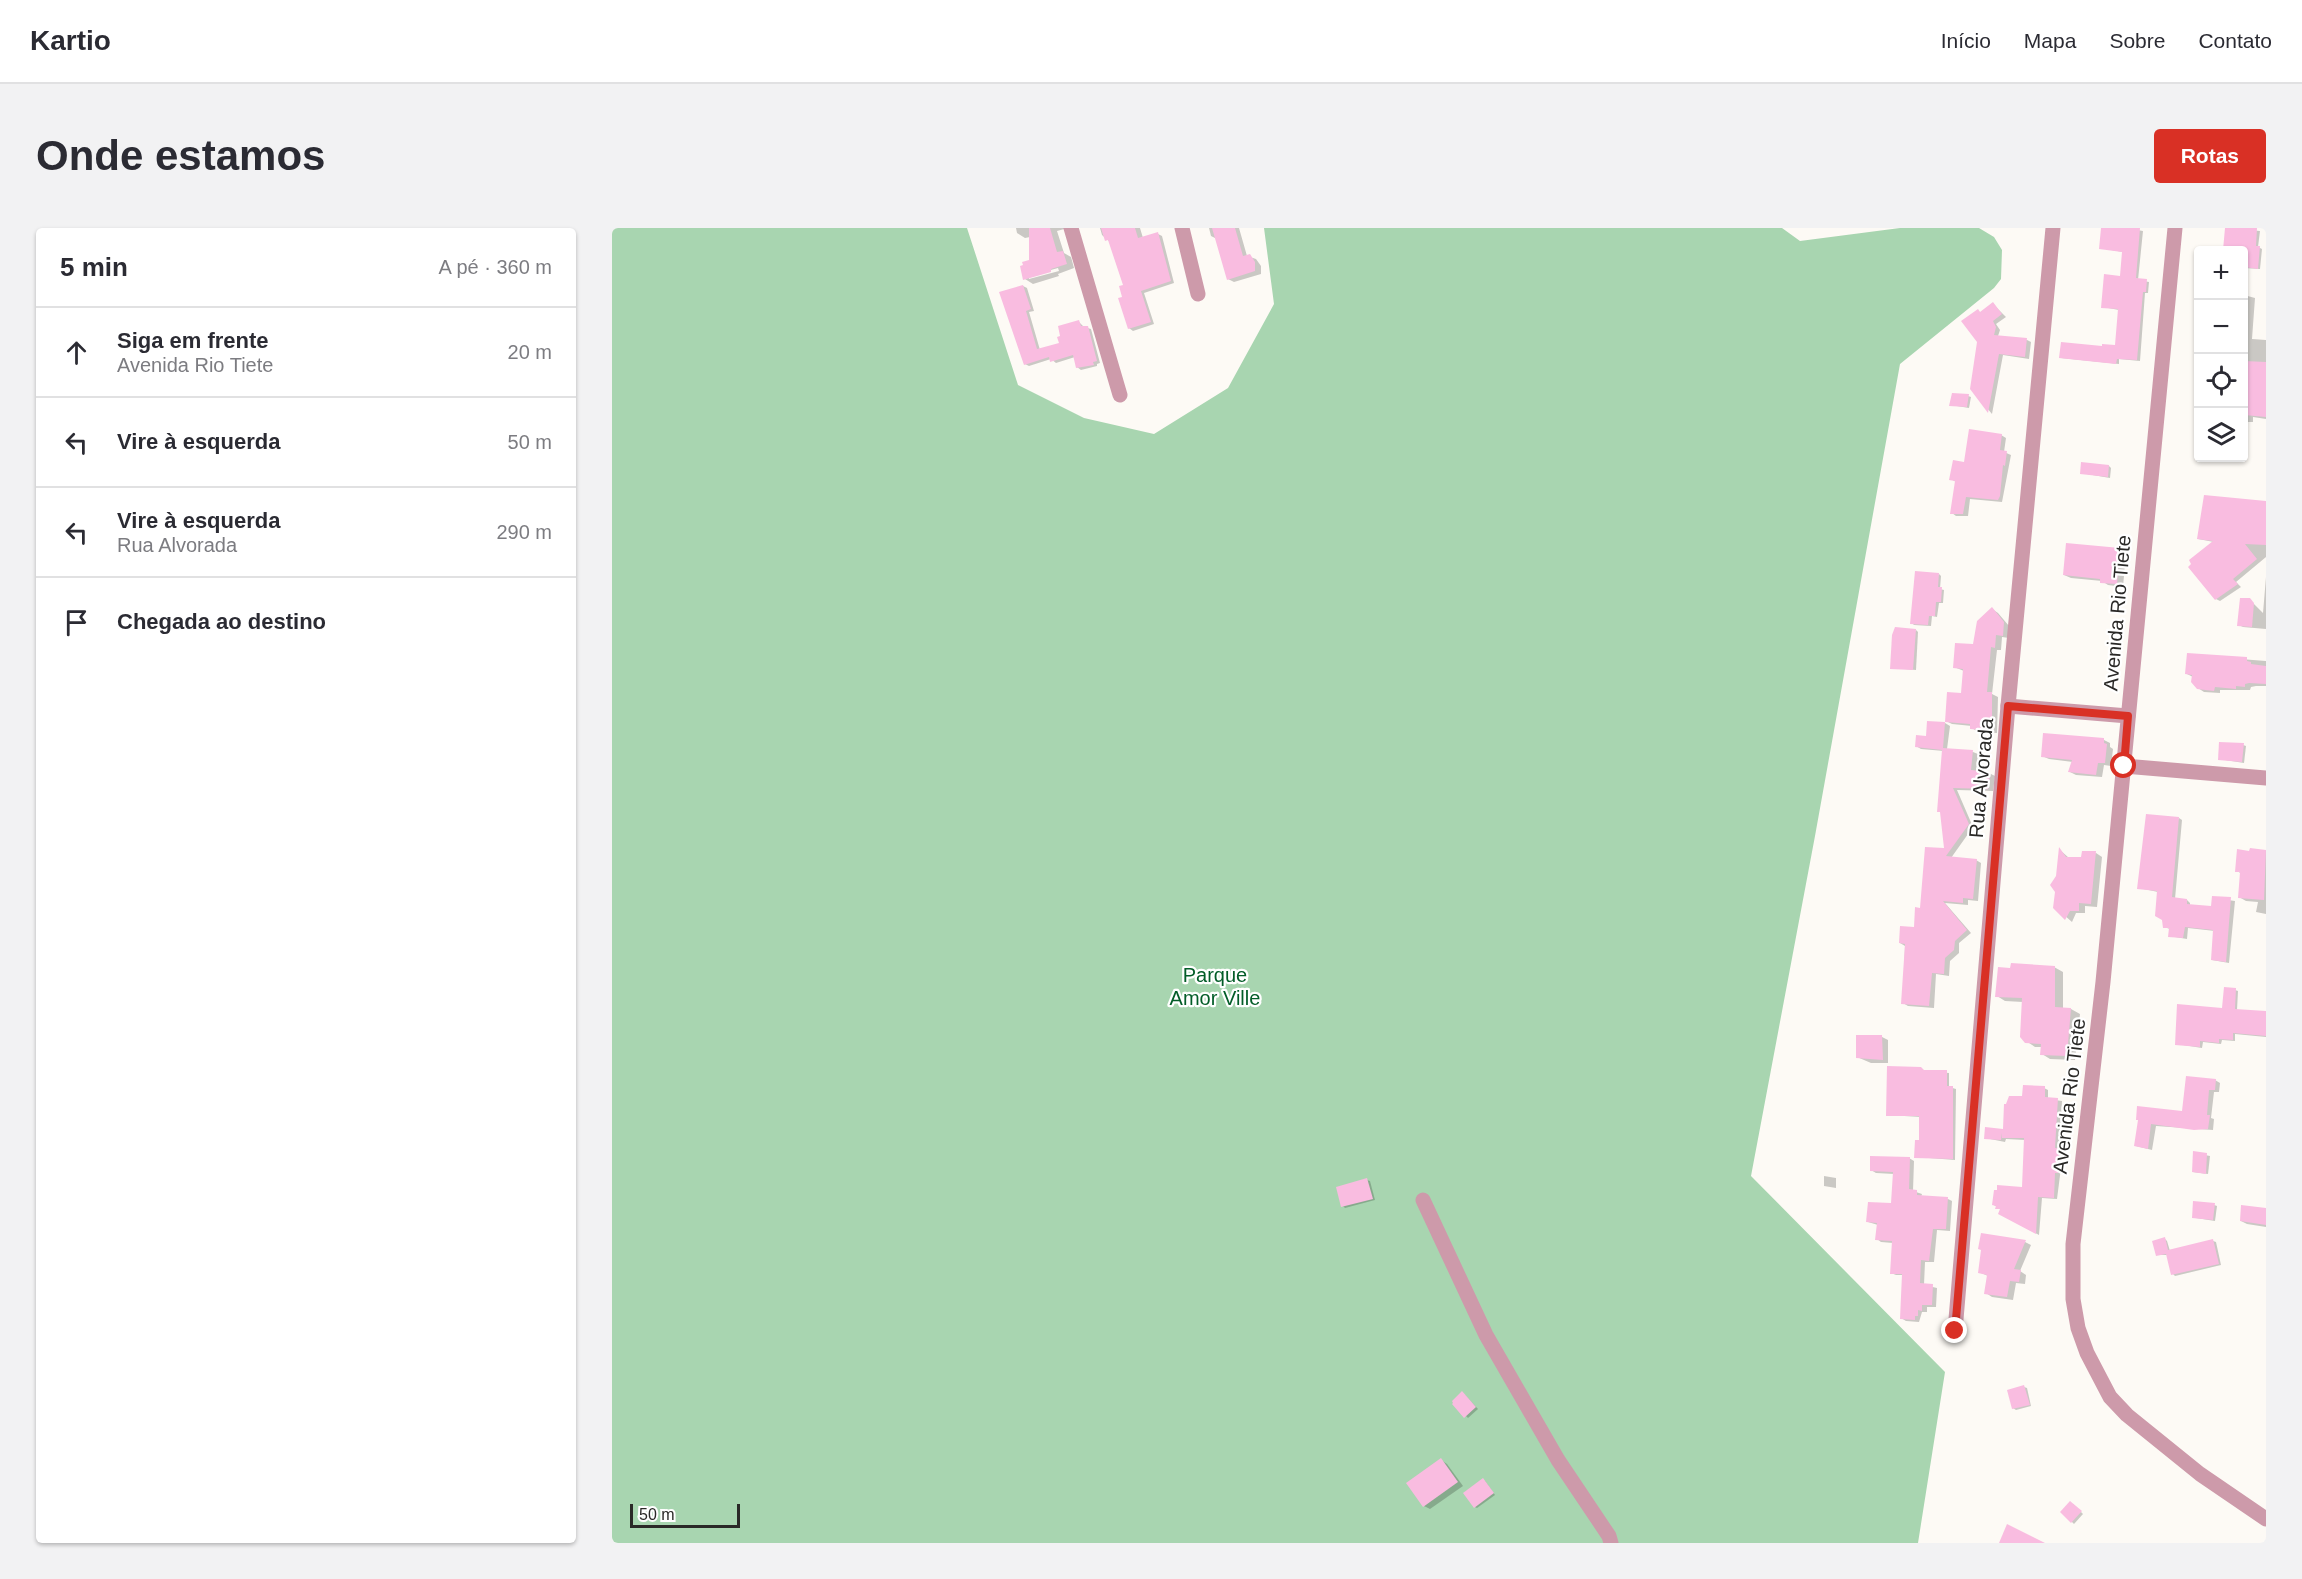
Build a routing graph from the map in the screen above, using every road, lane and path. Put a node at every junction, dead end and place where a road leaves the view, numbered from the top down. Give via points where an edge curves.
1 (1071, 228) edge
2 (1182, 228) edge
3 (2053, 228) edge
4 (2175, 228) edge
5 (1198, 294) dead end
6 (1120, 394) dead end
7 (2008, 706) junction
8 (2128, 716) junction
9 (2124, 766) junction
10 (2266, 778) edge
11 (1423, 1200) dead end
12 (1955, 1331) dead end
13 (2266, 1519) edge
14 (1611, 1543) edge

1 - 6 street
2 - 5 street
3 - 7 street, Rua Alvorada
4 - 8 street, Avenida Rio Tiete
7 - 8 street
7 - 12 street, Rua Alvorada
8 - 9 street, Avenida Rio Tiete
9 - 10 street
9 - 13 street, Avenida Rio Tiete via 2073,1244 2073,1299 2078,1328 2109,1396 2127,1415 2200,1474
11 - 14 street via 1486,1335

